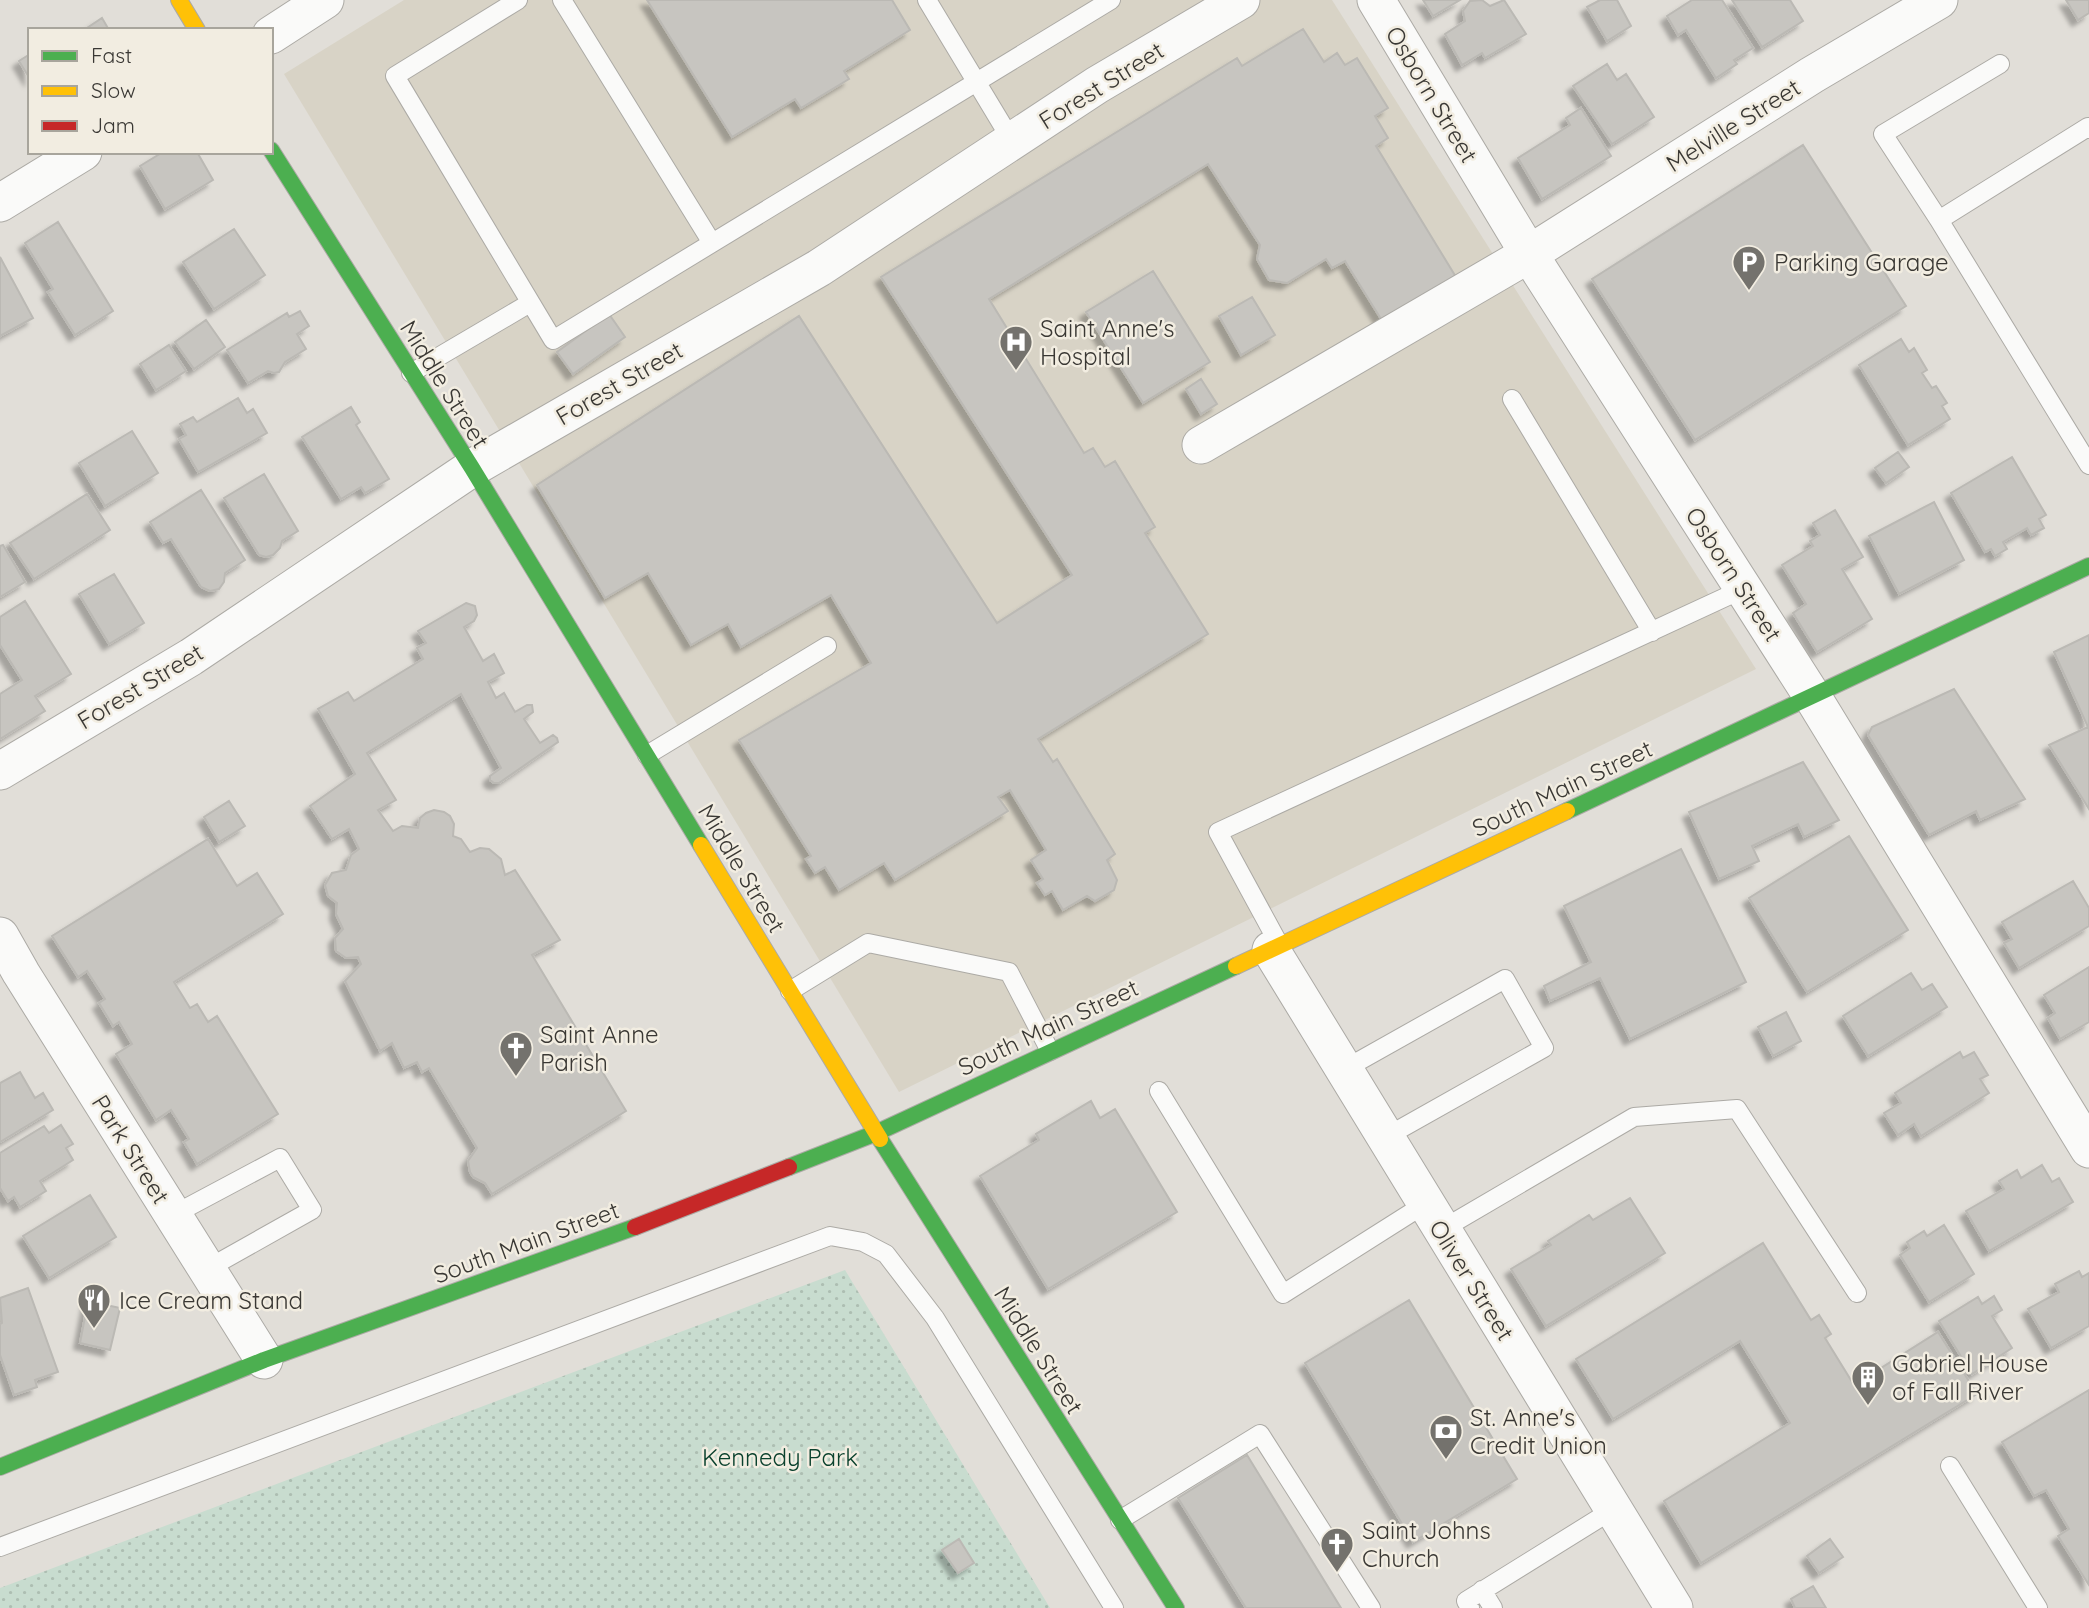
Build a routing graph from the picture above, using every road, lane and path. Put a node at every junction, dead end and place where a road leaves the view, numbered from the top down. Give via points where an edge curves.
1 (179, 0) edge
2 (325, 0) edge
3 (518, 0) edge
4 (562, 0) edge
5 (927, 0) edge
6 (1111, 0) edge
7 (1241, 0) edge
8 (1376, 0) edge
9 (1939, 0) edge
10 (196, 28) edge
11 (273, 35) edge
12 (2000, 64) dead end
13 (976, 82) junction
14 (2089, 130) edge
15 (1012, 141) junction
16 (273, 153) edge
17 (80, 154) edge
18 (0, 203) edge
19 (1939, 220) junction
20 (712, 243) junction
21 (1529, 254) junction
22 (530, 303) junction
23 (411, 373) junction
24 (1512, 399) dead end
25 (1201, 445) dead end
26 (2089, 465) edge
27 (472, 468) junction
28 (2089, 566) edge
29 (1743, 589) junction
30 (1652, 632) junction
31 (827, 646) dead end
32 (1812, 696) junction
33 (647, 755) junction
34 (0, 771) edge
35 (0, 936) edge
36 (1275, 948) junction
37 (790, 991) junction
38 (1050, 1051) junction
39 (1343, 1070) junction
40 (1159, 1091) dead end
41 (876, 1133) junction
42 (1384, 1138) junction
43 (2089, 1149) edge
44 (173, 1215) junction
45 (1433, 1217) junction
46 (207, 1269) junction
47 (1857, 1293) dead end
48 (264, 1360) junction
49 (1950, 1466) dead end
50 (0, 1467) edge
51 (1614, 1509) junction
52 (1119, 1520) junction
53 (0, 1547) edge
54 (1482, 1590) junction
55 (1667, 1606) edge
56 (1114, 1608) edge
57 (1175, 1608) edge
58 (1371, 1608) edge
59 (1470, 1608) edge
60 (1493, 1608) edge
61 (2038, 1608) edge

1 - 10 main road
2 - 11 street
3 - 22 lane via 396,76
4 - 20 lane
5 - 13 lane
6 - 13 lane
7 - 15 street, Forest Street
8 - 21 street, Osborn Street
9 - 21 street, Melville Street
12 - 19 lane via 1883,134
13 - 15 lane
13 - 20 lane
14 - 19 lane
15 - 27 street, Forest Street via 819,268
16 - 23 main road, Middle Street
17 - 18 street
19 - 26 lane
20 - 22 lane via 553,340
21 - 25 street, Melville Street
21 - 29 street, Osborn Street
22 - 23 lane
23 - 27 main road, Middle Street
24 - 30 lane
27 - 33 main road, Middle Street
27 - 34 street, Forest Street via 191,657
28 - 32 main road, South Main Street
29 - 30 lane
29 - 32 street, Osborn Street
30 - 36 lane via 1218,832
31 - 33 lane
32 - 36 main road, South Main Street
32 - 43 street, Osborn Street
33 - 37 main road, Middle Street
35 - 44 street, Park Street
36 - 38 main road, South Main Street
36 - 39 street, Oliver Street
37 - 38 lane via 867,943 1009,972
37 - 41 main road, Middle Street
38 - 41 main road, South Main Street
39 - 42 street, Oliver Street
39 - 42 lane via 1504,979 1544,1048
40 - 45 lane via 1283,1294
41 - 48 main road, South Main Street via 598,1241
41 - 52 main road, Middle Street
42 - 45 street, Oliver Street
44 - 46 street, Park Street
44 - 46 lane via 280,1158 312,1210
45 - 47 lane via 1634,1117 1737,1109
45 - 51 street, Oliver Street
46 - 48 street, Park Street
48 - 50 main road, South Main Street
49 - 61 lane
51 - 54 lane
51 - 55 street, Oliver Street
52 - 57 main road, Middle Street
52 - 58 lane via 1260,1434
53 - 56 lane via 830,1236 863,1242 886,1254 935,1318
54 - 59 lane via 1466,1601
54 - 60 lane

